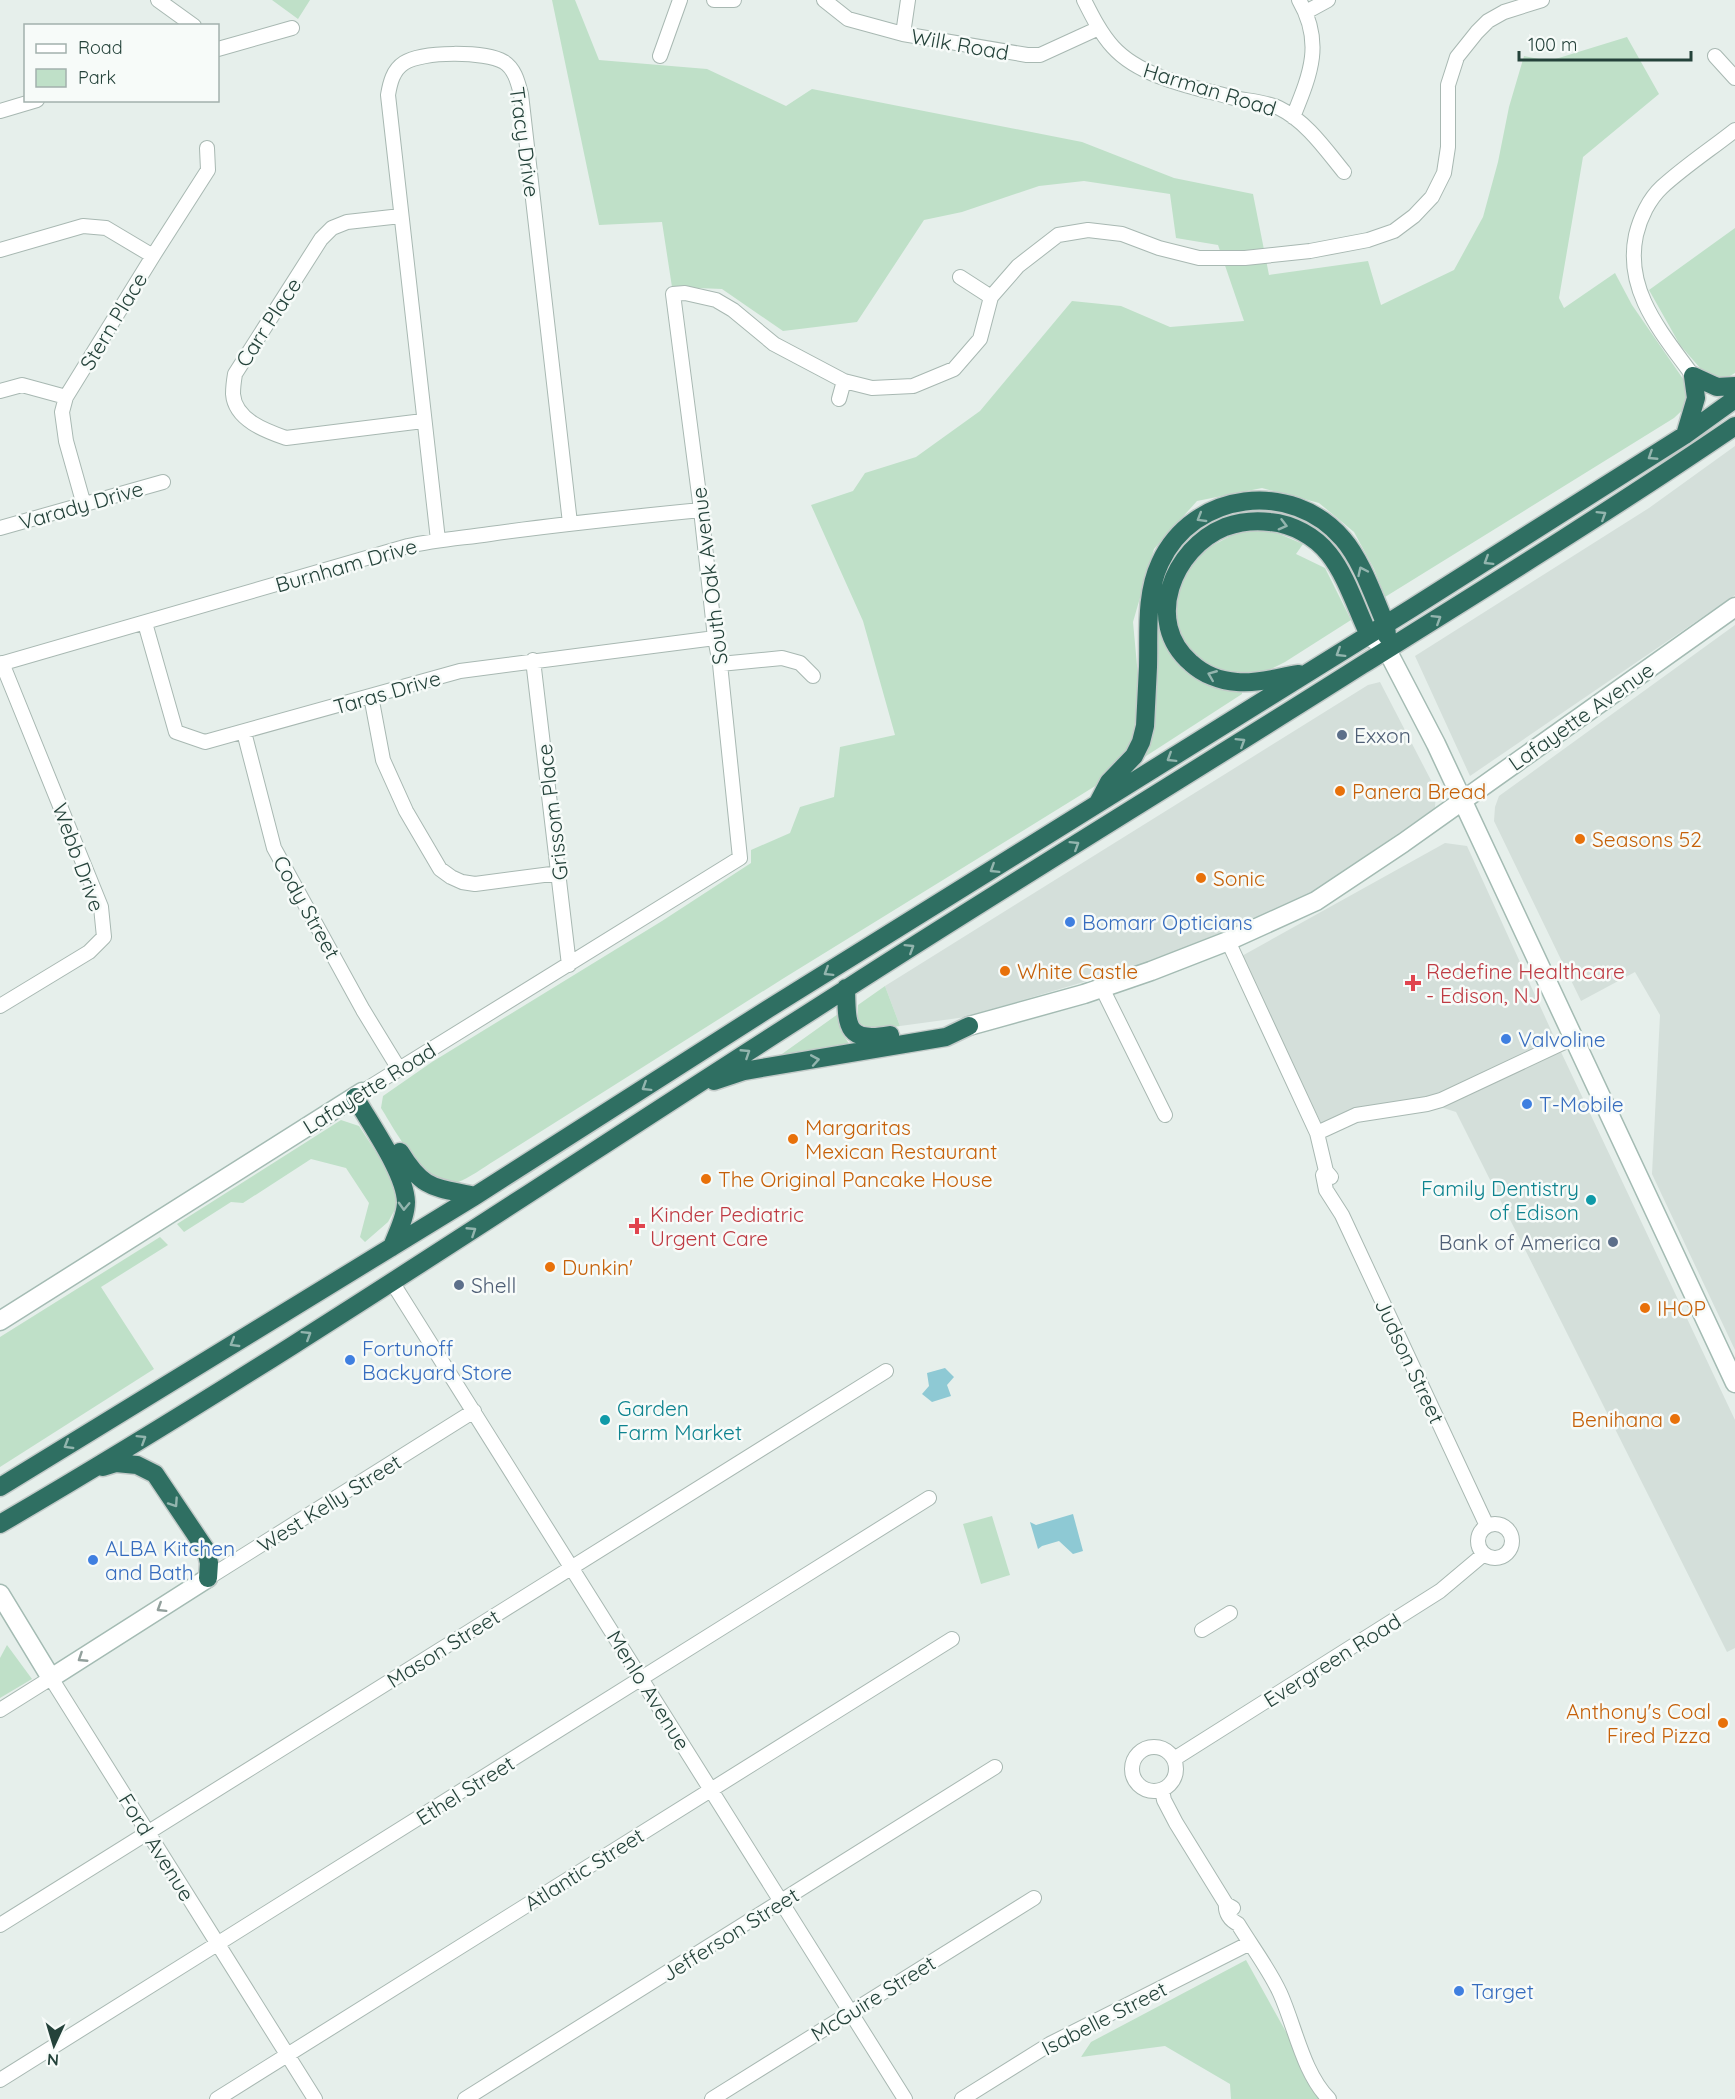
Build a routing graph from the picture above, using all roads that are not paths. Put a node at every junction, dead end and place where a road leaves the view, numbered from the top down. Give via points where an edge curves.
1 (159, 0) edge
2 (680, 0) edge
3 (714, 0) edge
4 (734, 0) edge
5 (824, 0) edge
6 (908, 0) edge
7 (1084, 0) edge
8 (1328, 0) edge
9 (1542, 0) edge
10 (1303, 6) edge
11 (191, 24) edge
12 (292, 28) dead end
13 (1099, 28) junction
14 (903, 34) junction
15 (220, 46) edge
16 (660, 56) dead end
17 (1715, 56) dead end
18 (1735, 78) edge
19 (30, 102) edge
20 (0, 111) edge
21 (1293, 117) junction
22 (1735, 130) edge
23 (207, 148) dead end
24 (1344, 172) dead end
25 (401, 216) junction
26 (0, 250) edge
27 (153, 256) junction
28 (960, 277) dead end
29 (991, 297) junction
30 (1692, 376) junction
31 (844, 381) junction
32 (1735, 386) edge
33 (0, 391) edge
34 (66, 397) junction
35 (839, 399) dead end
36 (1735, 399) edge
37 (423, 421) junction
38 (1735, 426) edge
39 (1685, 435) junction
40 (162, 482) dead end
41 (84, 505) junction
42 (701, 510) junction
43 (570, 523) junction
44 (0, 528) edge
45 (438, 540) junction
46 (1735, 607) edge
47 (145, 623) junction
48 (1386, 625) junction
49 (1369, 635) junction
50 (715, 638) junction
51 (1387, 650) junction
52 (533, 660) junction
53 (1, 663) edge
54 (720, 664) junction
55 (1310, 672) junction
56 (813, 676) dead end
57 (370, 696) junction
58 (244, 732) junction
59 (1462, 800) junction
60 (1097, 805) junction
61 (740, 858) joint
62 (559, 873) junction
63 (1228, 940) junction
64 (570, 964) junction
65 (846, 988) junction
66 (1102, 988) junction
67 (1, 1003) edge
68 (969, 1026) junction
69 (1573, 1038) junction
70 (399, 1070) junction
71 (697, 1085) junction
72 (359, 1095) junction
73 (1165, 1115) dead end
74 (1317, 1133) junction
75 (474, 1196) junction
76 (392, 1247) junction
77 (392, 1282) junction
78 (0, 1321) edge
79 (886, 1371) dead end
80 (1735, 1383) edge
81 (474, 1411) junction
82 (92, 1470) junction
83 (0, 1487) edge
84 (929, 1498) dead end
85 (0, 1524) edge
86 (1487, 1526) junction
87 (1484, 1554) junction
88 (571, 1568) junction
89 (208, 1578) junction
90 (0, 1594) edge
91 (1230, 1613) dead end
92 (1202, 1630) dead end
93 (952, 1639) dead end
94 (51, 1678) junction
95 (642, 1678) junction
96 (0, 1710) edge
97 (1174, 1759) junction
98 (995, 1767) dead end
99 (712, 1790) junction
100 (1162, 1790) junction
101 (148, 1832) junction
102 (1034, 1898) dead end
103 (782, 1902) junction
104 (0, 1925) edge
105 (1250, 1943) junction
106 (218, 1944) junction
107 (851, 2012) junction
108 (287, 2055) junction
109 (0, 2080) edge
110 (217, 2099) edge
111 (315, 2099) edge
112 (465, 2099) edge
113 (712, 2099) edge
114 (905, 2099) edge
115 (962, 2099) edge
116 (1329, 2099) edge

1 - 11 street
2 - 16 street
3 - 4 street
5 - 14 street, Wilk Road via 848,19
6 - 14 street
7 - 13 street, Harman Road
8 - 10 street
9 - 29 street via 1488,21 1457,57 1449,86 1444,172 1432,197 1394,231 1310,251 1199,258 1159,249 1122,234 1088,230 1058,235 1018,266
10 - 21 street via 1314,52 1309,78
12 - 15 street
13 - 14 street, Wilk Road via 1040,55
13 - 21 street, Harman Road via 1119,53 1148,73 1278,108
17 - 18 street
19 - 20 street
21 - 24 street, Harman Road
22 - 30 street via 1662,188 1645,212 1636,239 1634,270 1640,295
23 - 27 street, Stern Place via 208,170
25 - 37 street, Tracy Drive
25 - 37 street, Carr Place via 347,222 332,228 321,239 235,374 233,396 243,416 286,438
25 - 43 street, Tracy Drive via 387,95 391,79 402,64 417,56 465,54 506,63 521,94
26 - 27 street via 83,226 106,228
27 - 34 street, Stern Place
28 - 29 street
29 - 31 street via 980,339 954,369 913,386 872,388
30 - 32 highway via 1717,387
30 - 39 highway via 1696,398
31 - 35 street
31 - 42 street, South Oak Avenue via 774,344 716,300 673,294
33 - 34 street via 22,385
34 - 41 street, Stern Place via 62,412 66,441
36 - 39 highway
37 - 45 street, Tracy Drive
51 -> 38 highway via 1652,483
39 -> 48 highway
40 - 41 street, Varady Drive
41 - 44 street, Varady Drive
42 - 43 street, Burnham Drive
42 - 50 street, South Oak Avenue
43 - 45 street, Burnham Drive
45 - 47 street, Burnham Drive
46 - 59 street, Lafayette Avenue
47 - 53 street, Burnham Drive
47 - 58 street, Taras Drive via 176,732 205,742
48 - 49 highway
48 - 51 highway
48 -> 60 highway via 1353,551 1331,526 1311,513 1286,503 1254,500 1217,508 1202,516 1177,537 1160,563 1149,619 1141,742 1134,756 1109,782
49 - 51 street
49 -> 55 highway
55 -> 49 highway via 1235,682 1203,672 1189,661 1171,635 1167,603 1174,577 1191,550 1216,531 1245,522 1295,528 1318,543 1332,559
50 - 52 street, Taras Drive
50 - 54 street, South Oak Avenue
51 - 59 street
65 -> 51 highway
52 - 57 street, Taras Drive via 460,671
52 - 62 street, Grissom Place
53 - 67 street, Webb Drive via 101,907 104,937 89,952
54 - 56 street via 782,658 800,663
54 - 61 street, South Oak Avenue
55 -> 60 highway
57 - 58 street, Taras Drive
57 - 62 street via 383,760 406,811 441,869 462,882 475,884
58 - 70 street, Cody Street via 274,848
59 - 63 street, Lafayette Avenue via 1316,901
59 - 69 street
60 -> 75 highway
61 - 64 street, Lafayette Road
62 - 64 street, Grissom Place
63 - 66 street, Lafayette Avenue
63 - 74 street, Judson Street
64 - 70 street, Lafayette Road
65 - 68 highway via 848,1022 860,1037
71 -> 65 highway
66 - 68 street, Lafayette Avenue
66 - 73 street
71 -> 68 highway via 744,1071 946,1037
69 - 74 street via 1441,1100 1356,1115
69 - 80 street
70 - 72 street, Lafayette Road
77 -> 71 highway
72 - 75 highway via 412,1172 429,1185
72 -> 76 highway via 402,1179 404,1216
72 - 78 street, Lafayette Road
74 - 86 street, Judson Street via 1334,1188 1333,1197
75 - 76 highway
76 -> 83 highway
77 - 81 street, Menlo Avenue
82 -> 77 highway
79 - 88 street, Mason Street
81 - 88 street, Menlo Avenue
81 - 89 street, West Kelly Street
82 - 85 highway
82 -> 89 highway via 116,1463 137,1465 155,1474 206,1550
84 - 95 street, Ethel Street
86 - 87 street via 1478,1539
86 - 87 street, Evergreen Road via 1498,1524 1507,1530 1511,1545 1500,1556
87 - 97 street, Evergreen Road via 1440,1592
88 - 95 street, Menlo Avenue
88 - 101 street, Mason Street
89 -> 94 street, West Kelly Street
90 - 94 street, Ford Avenue
91 - 92 street
93 - 99 street, Atlantic Street
94 - 96 street, West Kelly Street
94 - 101 street, Ford Avenue
95 - 99 street, Menlo Avenue
95 - 106 street, Ethel Street
97 - 100 street via 1176,1774
97 - 100 street via 1157,1747 1143,1750 1133,1761 1132,1775 1140,1787
98 - 103 street, Jefferson Street
99 - 103 street, Menlo Avenue
99 - 108 street, Atlantic Street
100 - 105 street via 1176,1823 1226,1904 1232,1921
101 - 104 street, Mason Street
101 - 106 street, Ford Avenue
102 - 107 street, McGuire Street
103 - 107 street, Menlo Avenue
103 - 112 street, Jefferson Street
105 - 115 street, Isabelle Street via 1050,2044
105 - 116 street via 1279,1992 1318,2087
106 - 108 street, Ford Avenue
106 - 109 street, Ethel Street
107 - 113 street, McGuire Street
107 - 114 street, Menlo Avenue
108 - 110 street, Atlantic Street
108 - 111 street, Ford Avenue

